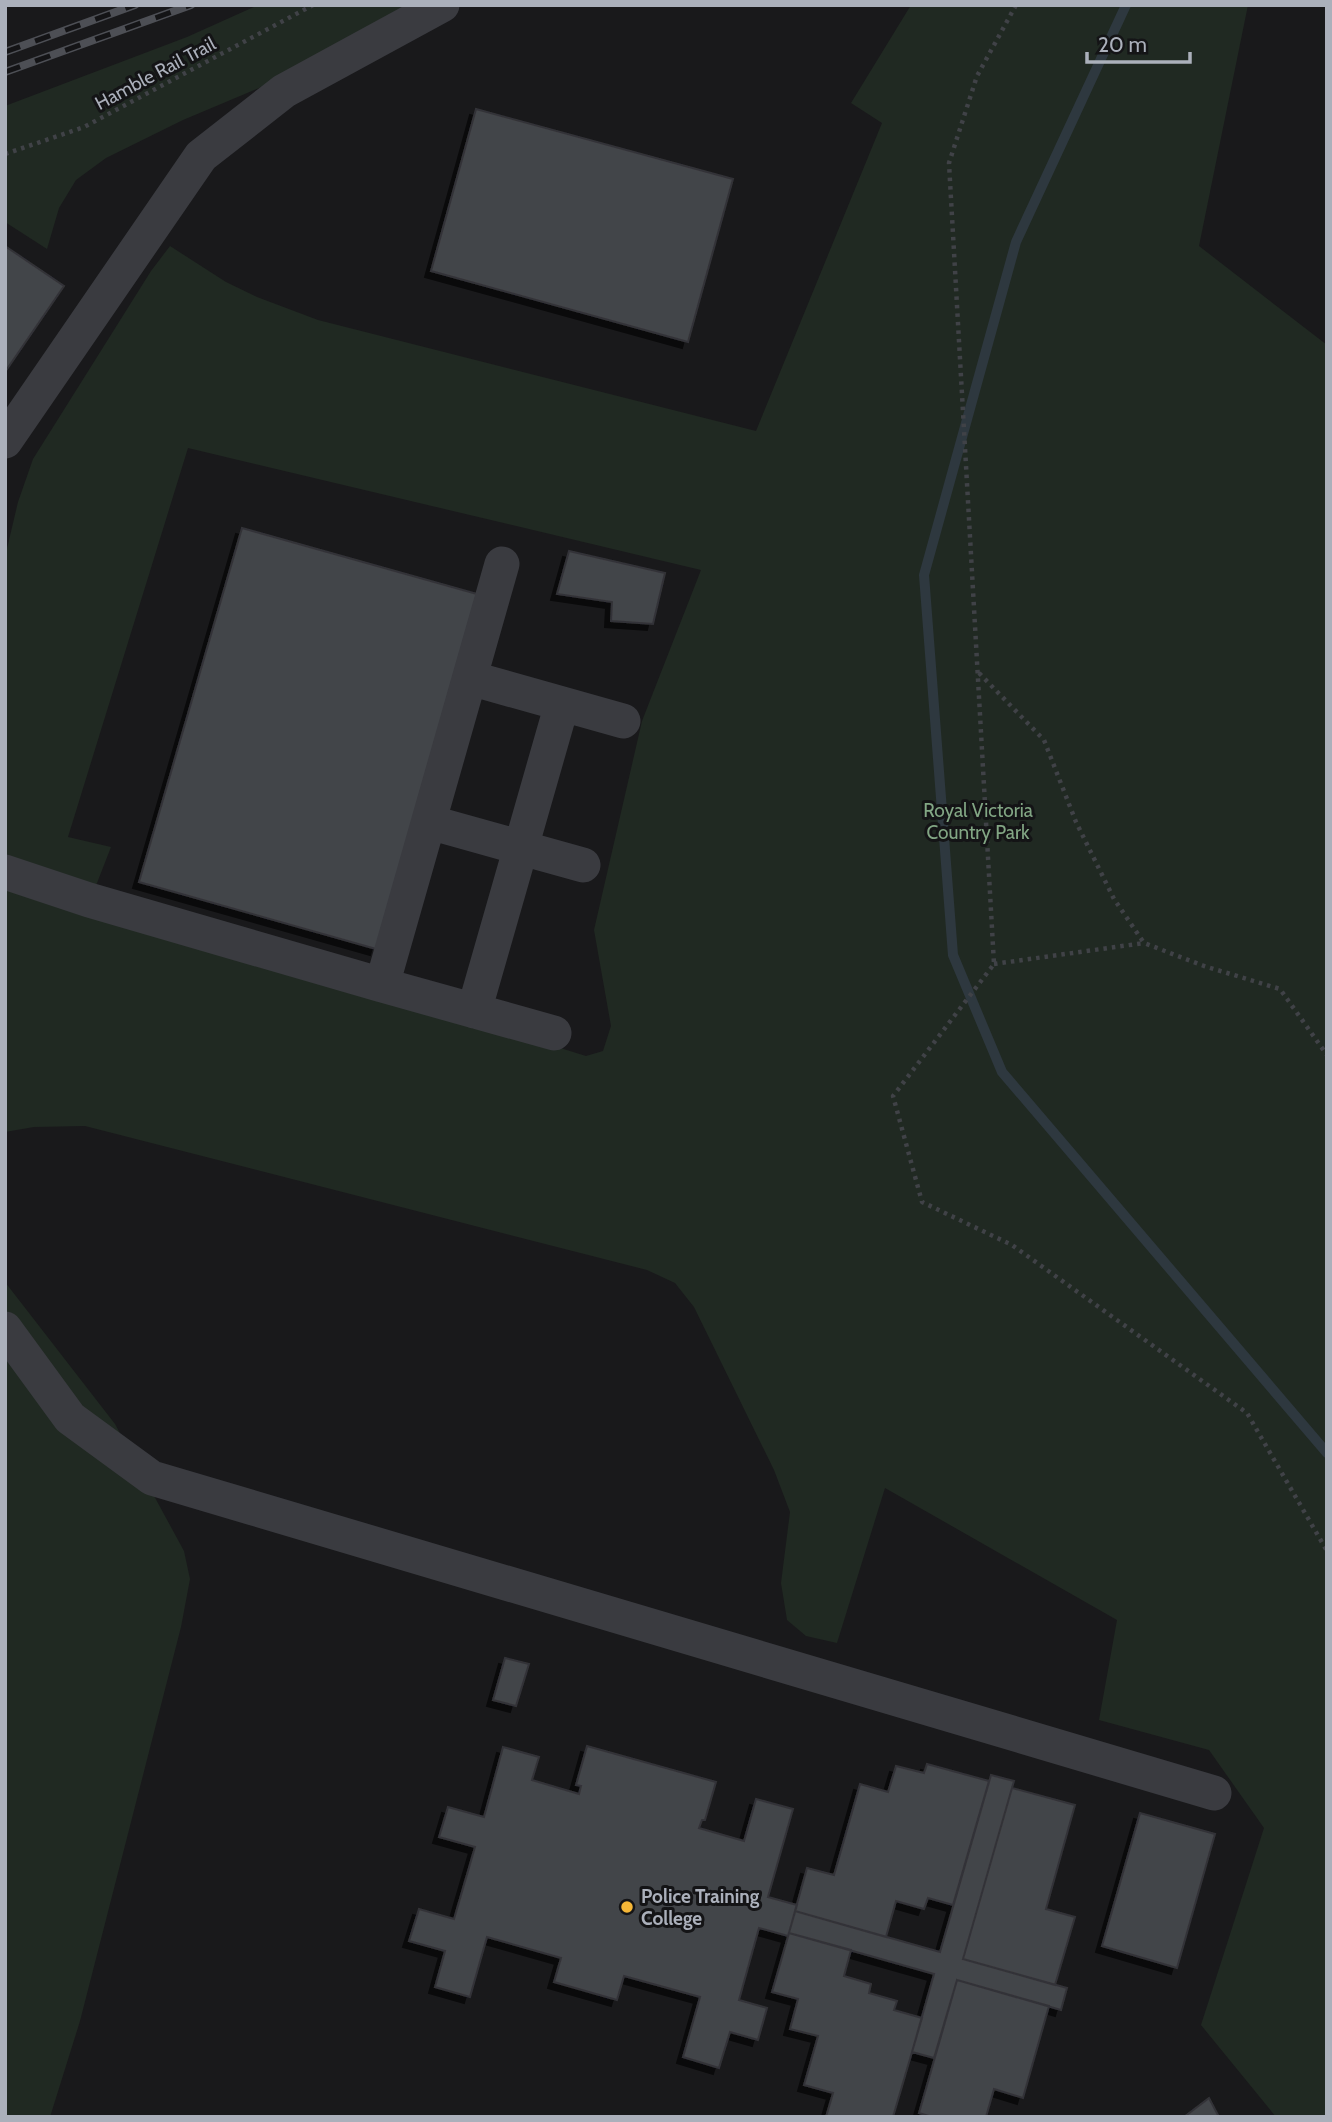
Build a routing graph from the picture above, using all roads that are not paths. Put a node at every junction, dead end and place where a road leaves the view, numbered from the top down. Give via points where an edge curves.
1 (442, 5) edge
2 (5, 441) edge
3 (502, 564) dead end
4 (470, 678) junction
5 (562, 704) junction
6 (623, 721) dead end
7 (429, 821) junction
8 (521, 847) junction
9 (583, 865) dead end
10 (5, 872) edge
11 (383, 985) junction
12 (474, 1011) junction
13 (554, 1033) dead end
14 (5, 1329) edge
15 (1214, 1793) dead end

1 - 2 lane via 284,90 201,156
3 - 4 lane
4 - 5 lane
4 - 7 lane
5 - 6 lane
5 - 8 lane
7 - 8 lane
7 - 11 lane
8 - 9 lane
8 - 12 lane
10 - 11 lane
11 - 12 lane
12 - 13 lane
14 - 15 lane via 70,1418 152,1478

